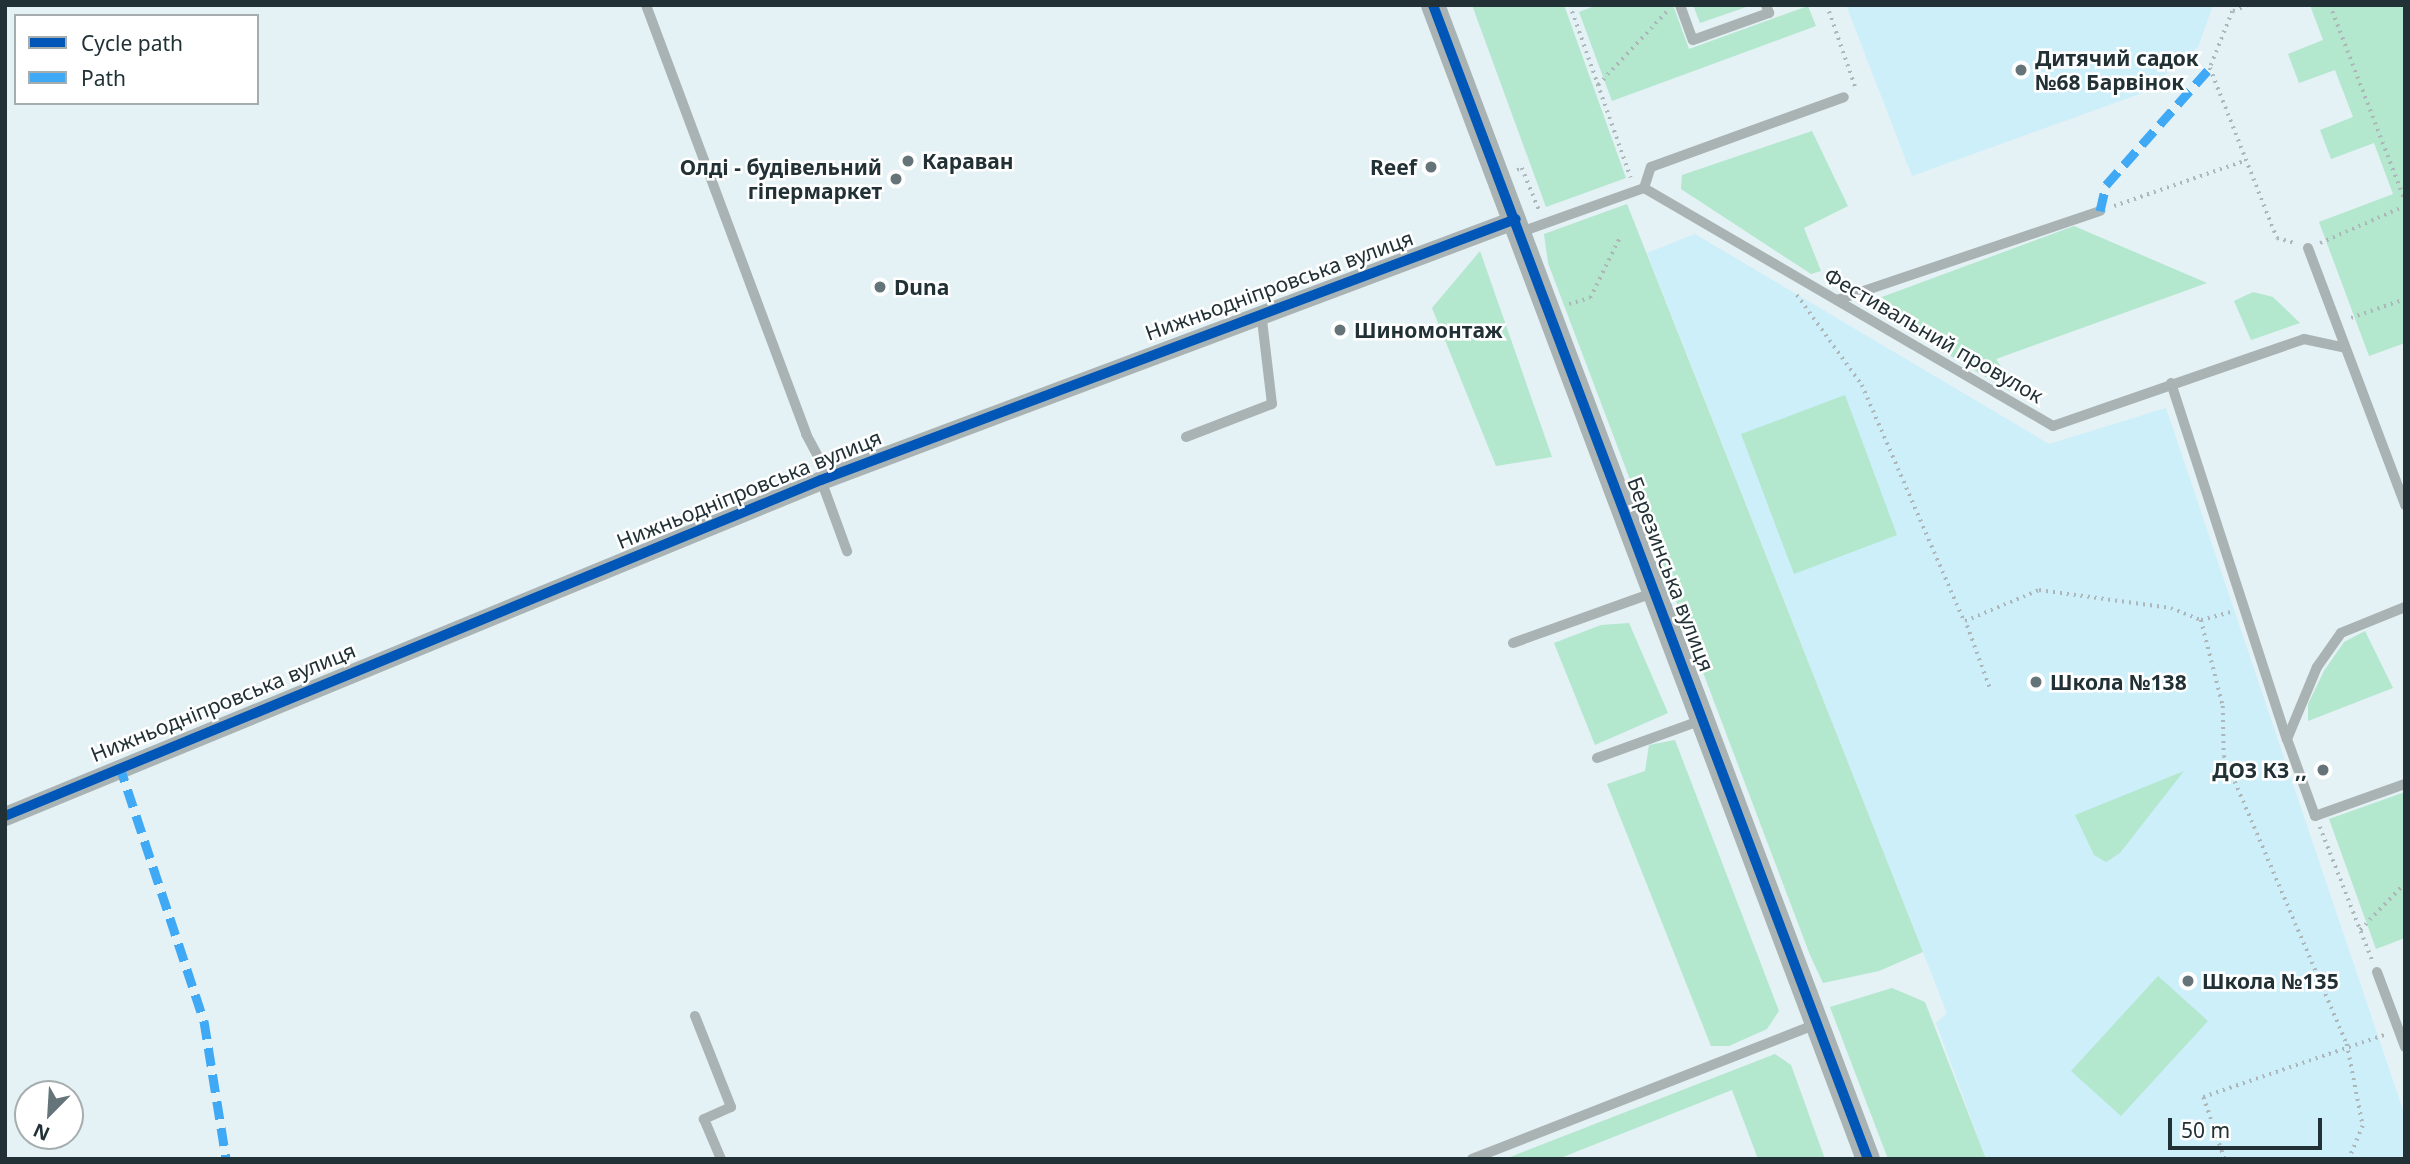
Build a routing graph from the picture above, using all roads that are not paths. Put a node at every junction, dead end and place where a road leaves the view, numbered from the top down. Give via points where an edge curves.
1 (646, 5) edge
2 (1433, 5) edge
3 (1680, 5) edge
4 (1766, 5) edge
5 (1844, 97) road end
6 (1637, 187) junction
7 (2100, 211) road end
8 (1518, 226) junction
9 (2308, 248) road end
10 (1837, 300) junction
11 (1261, 311) junction
12 (2343, 347) junction
13 (2171, 383) junction
14 (1186, 437) dead end
15 (825, 478) junction
16 (2405, 505) edge
17 (847, 551) dead end
18 (1657, 591) junction
19 (2405, 607) edge
20 (1513, 643) dead end
21 (1706, 719) junction
22 (2287, 739) junction
23 (1597, 758) dead end
24 (2405, 784) edge
25 (5, 816) edge
26 (2377, 972) road end
27 (695, 1016) dead end
28 (1817, 1024) junction
29 (2402, 1037) edge
30 (721, 1159) edge
31 (1472, 1159) edge
32 (1868, 1159) edge

1 - 15 lane
2 - 8 street, Березинська вулиця
3 - 4 lane via 1693,40 1769,13
5 - 6 lane via 1651,167
6 - 8 lane
6 - 10 lane, Фестивальний провулок
7 - 10 lane
8 - 11 street, Нижньодніпровська вулиця
8 - 18 street, Березинська вулиця
9 - 12 lane
10 - 13 lane, Фестивальний провулок via 2053,426
11 - 14 lane via 1272,404
11 - 15 street, Нижньодніпровська вулиця
12 - 13 lane, Фестивальний провулок via 2304,339
12 - 16 lane
13 - 22 lane
15 - 17 lane
15 - 25 street, Нижньодніпровська вулиця
18 - 20 lane
18 - 21 street, Березинська вулиця
19 - 22 lane via 2341,633 2317,667
21 - 23 lane
21 - 28 street, Березинська вулиця
22 - 24 lane via 2315,816
26 - 29 lane
27 - 30 lane via 731,1107 704,1119
28 - 31 lane
28 - 32 street, Березинська вулиця

